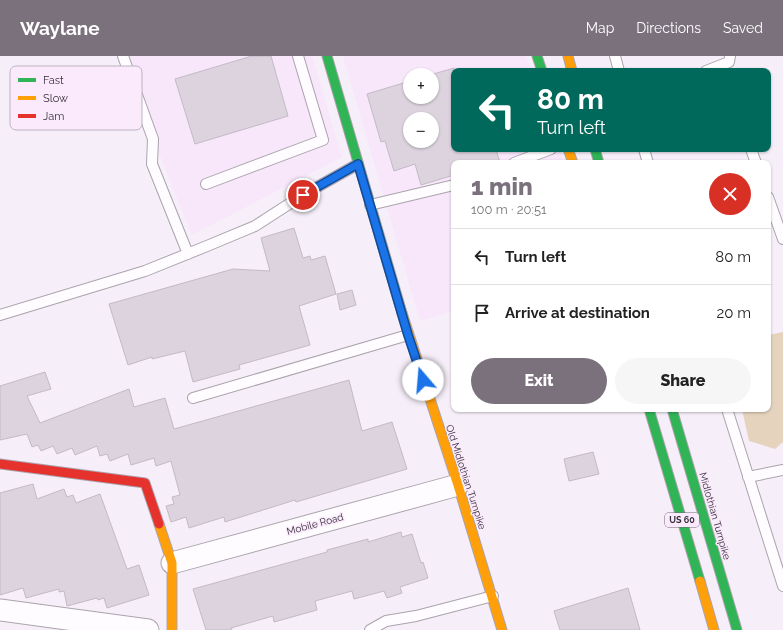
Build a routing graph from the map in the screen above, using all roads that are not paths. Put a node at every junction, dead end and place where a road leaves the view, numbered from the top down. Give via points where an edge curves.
1 (124, 56) edge
2 (298, 56) edge
3 (327, 56) edge
4 (536, 56) edge
5 (568, 56) edge
6 (615, 56) edge
7 (730, 56) edge
8 (127, 66) edge
9 (541, 68) edge
10 (571, 68) edge
11 (618, 68) edge
12 (721, 68) edge
13 (142, 108) edge
14 (543, 152) edge
15 (522, 160) edge
16 (358, 164) junction
17 (206, 184) dead end
18 (451, 185) edge
19 (370, 205) junction
20 (771, 205) edge
21 (783, 239) edge
22 (188, 254) junction
23 (0, 315) edge
24 (408, 335) junction
25 (194, 398) dead end
26 (650, 412) edge
27 (673, 412) edge
28 (728, 412) edge
29 (0, 464) edge
30 (783, 470) edge
31 (748, 477) junction
32 (458, 485) junction
33 (172, 563) junction
34 (783, 586) edge
35 (493, 596) junction
36 (0, 610) edge
37 (148, 630) edge
38 (172, 630) edge
39 (370, 630) edge
40 (502, 630) edge
41 (714, 630) edge
42 (737, 630) edge

1 - 8 lane
2 - 17 lane via 322,140
3 - 16 street, Old Midlothian Turnpike
4 - 9 street
5 - 10 street
6 - 11 lane
7 - 12 lane via 729,62
13 - 22 lane via 153,139 152,164
14 - 15 lane
16 - 19 street, Old Midlothian Turnpike
16 - 22 lane via 255,226
18 - 19 lane
19 - 24 street, Old Midlothian Turnpike
20 - 21 lane
22 - 23 lane via 145,271
24 - 25 lane
24 - 32 street, Old Midlothian Turnpike
26 - 41 street, US 60
27 - 42 street, Midlothian Turnpike / US 60
28 - 31 lane
29 - 33 street via 145,483
30 - 31 lane
31 - 34 lane
32 - 33 street, Mobile Road
32 - 35 street, Old Midlothian Turnpike
33 - 38 street
35 - 39 lane via 386,621
35 - 40 street, Old Midlothian Turnpike
36 - 37 street

